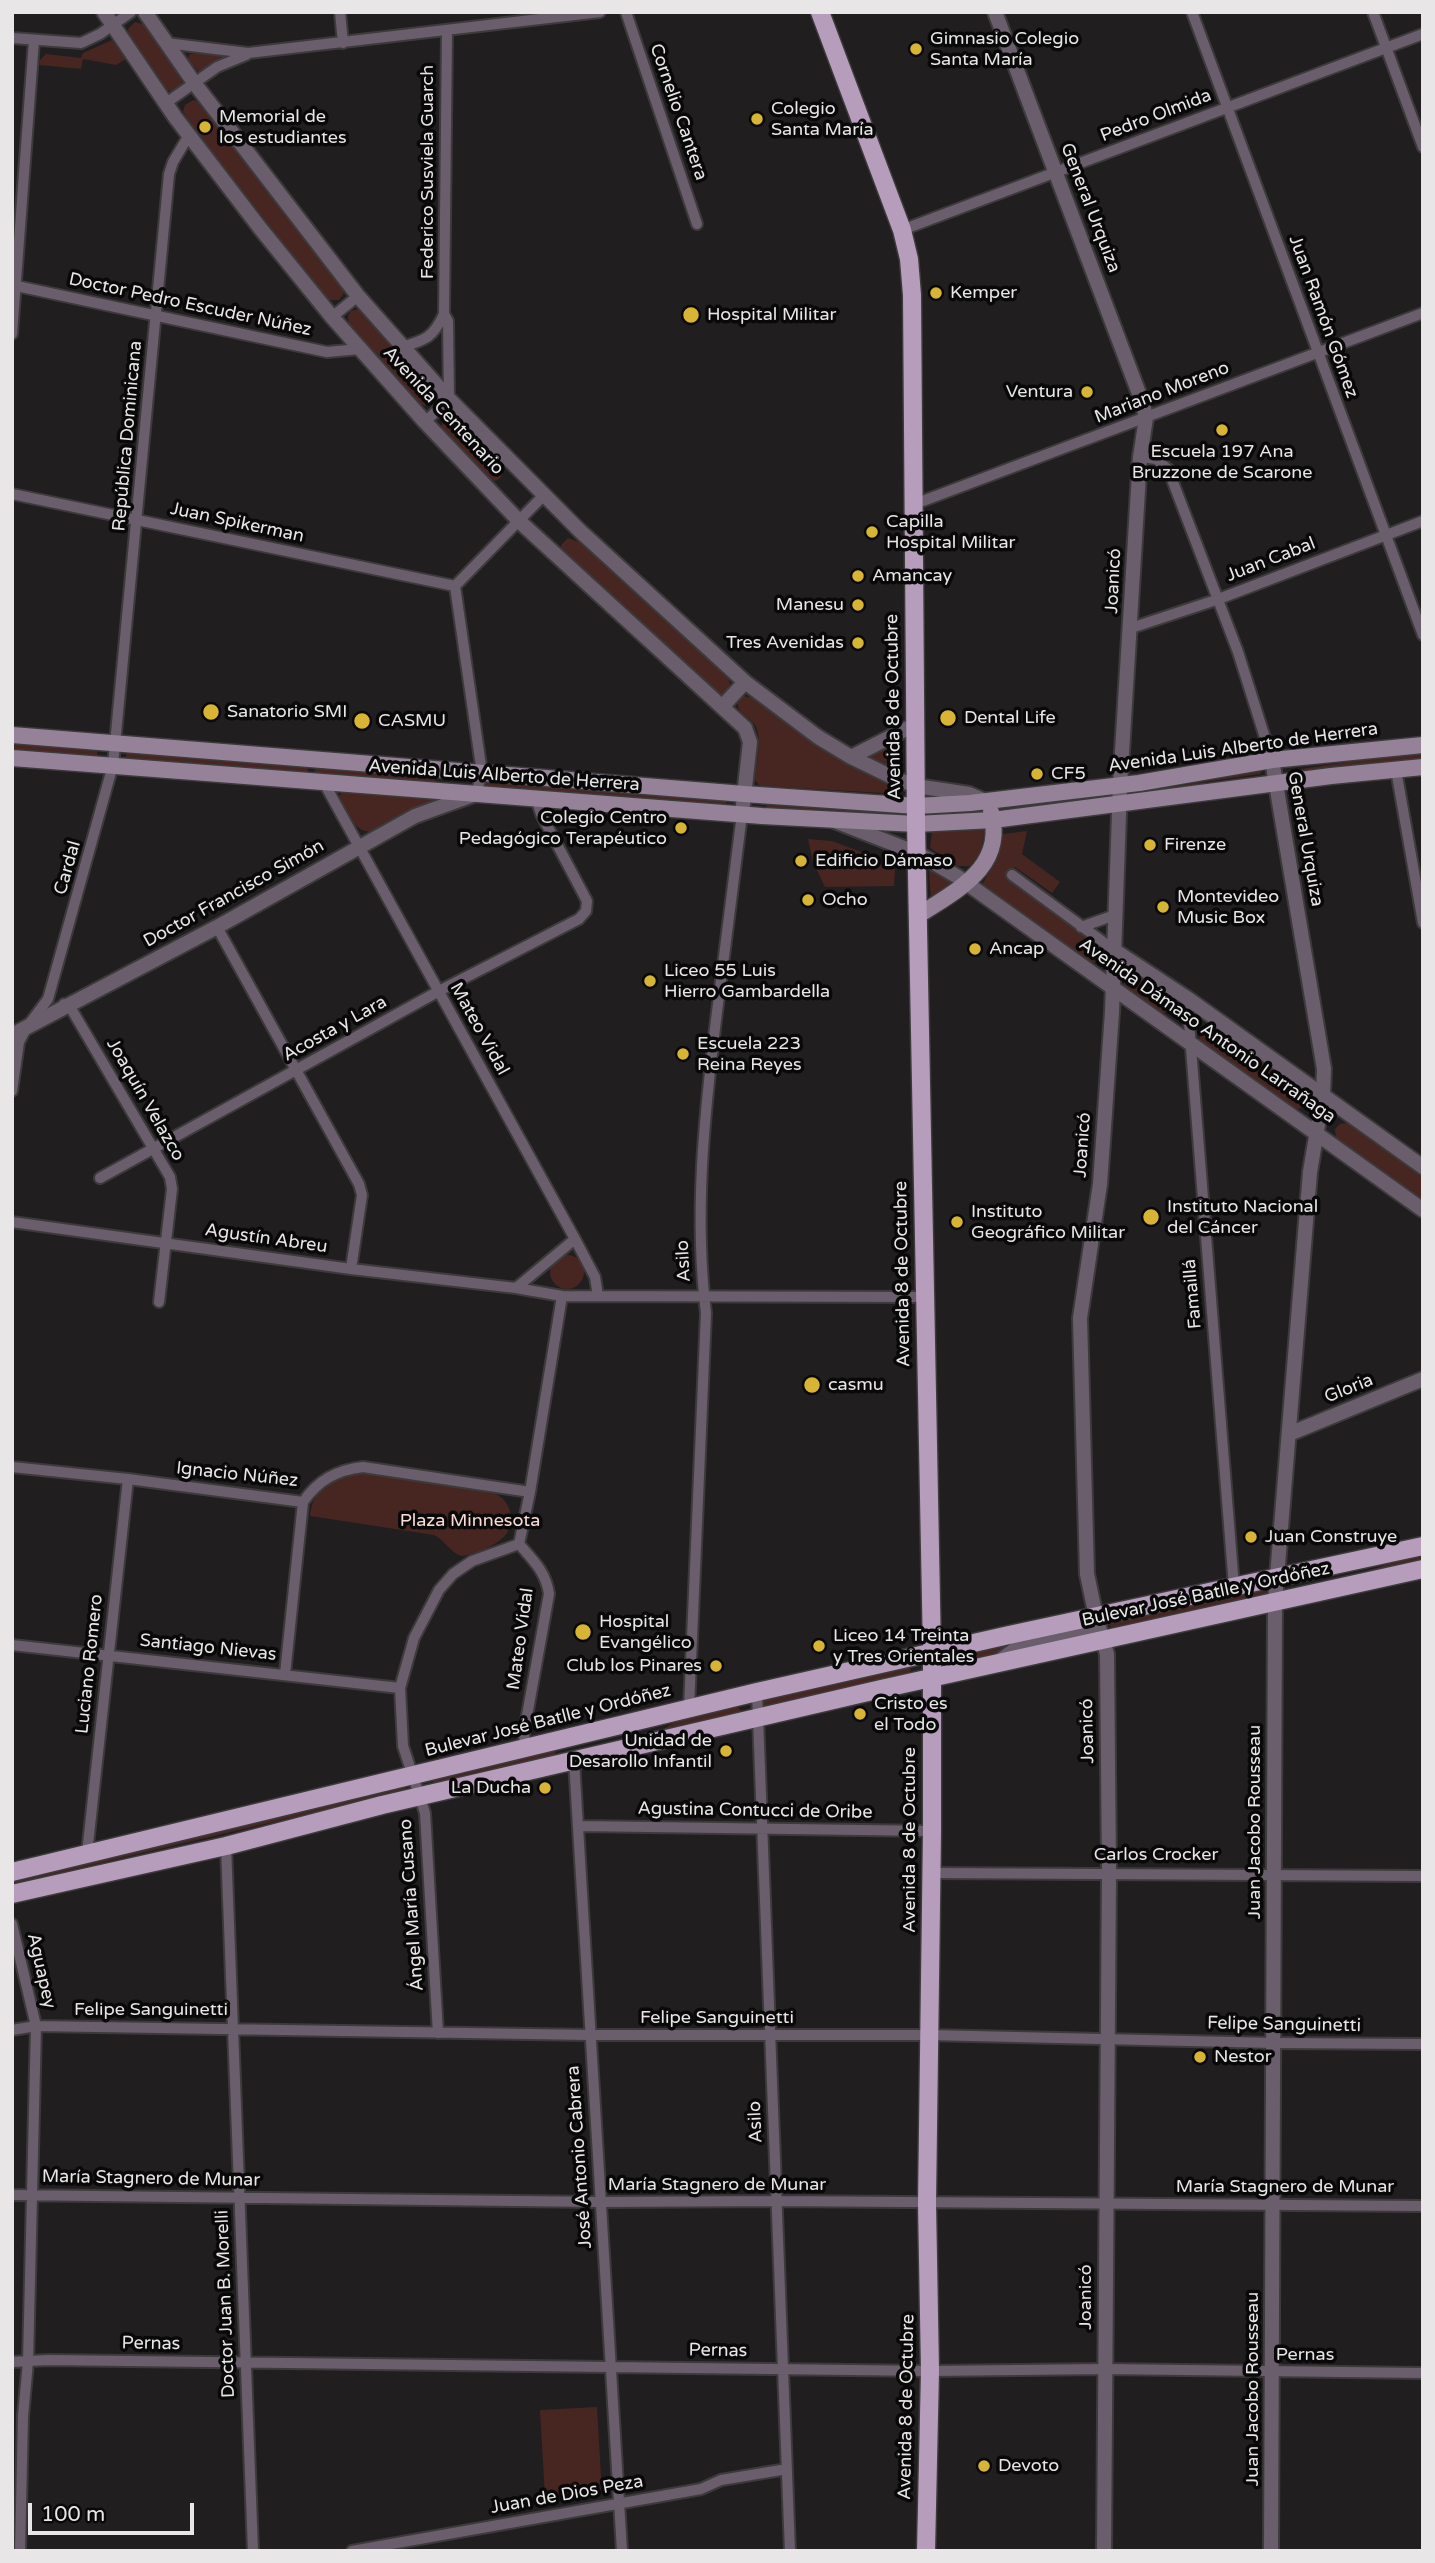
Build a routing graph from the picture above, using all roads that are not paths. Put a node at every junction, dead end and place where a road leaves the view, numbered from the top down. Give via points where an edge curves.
1 (104, 12) edge
2 (131, 12) edge
3 (145, 12) edge
4 (340, 12) edge
5 (600, 12) edge
6 (626, 12) edge
7 (820, 12) edge
8 (995, 12) edge
9 (1192, 12) edge
10 (1373, 12) edge
11 (112, 25) junction
12 (447, 30) junction
13 (1423, 34) edge
14 (12, 38) edge
15 (34, 40) junction
16 (166, 43) junction
17 (344, 43) junction
18 (1385, 47) junction
19 (248, 54) junction
20 (195, 84) junction
21 (166, 103) junction
22 (1227, 108) junction
23 (189, 135) junction
24 (1423, 147) edge
25 (1056, 173) junction
26 (697, 224) dead end
27 (902, 230) junction
28 (14, 285) edge
29 (358, 296) junction
30 (1423, 313) edge
31 (157, 314) junction
32 (444, 314) junction
33 (332, 317) junction
34 (12, 334) edge
35 (402, 347) junction
36 (360, 349) junction
37 (1317, 351) junction
38 (449, 399) junction
39 (1146, 418) junction
40 (425, 422) junction
41 (1140, 457) junction
42 (12, 494) edge
43 (543, 496) junction
44 (912, 505) junction
45 (137, 520) junction
46 (519, 521) junction
47 (1423, 521) edge
48 (1387, 535) junction
49 (455, 586) junction
50 (1216, 600) junction
51 (1131, 628) junction
52 (1423, 635) edge
53 (745, 682) junction
54 (722, 707) junction
55 (916, 724) junction
56 (12, 735) edge
57 (116, 745) junction
58 (1423, 745) edge
59 (851, 757) junction
60 (12, 758) edge
61 (1272, 760) junction
62 (113, 765) junction
63 (1423, 767) edge
64 (1396, 770) junction
65 (482, 773) junction
66 (323, 781) junction
67 (1120, 785) junction
68 (1276, 785) junction
69 (916, 786) junction
70 (476, 794) junction
71 (744, 794) junction
72 (536, 798) junction
73 (985, 801) junction
74 (1120, 805) junction
75 (742, 814) junction
76 (917, 815) junction
77 (831, 820) junction
78 (993, 820) junction
79 (360, 847) junction
80 (917, 853) junction
81 (1012, 875) dead end
82 (968, 883) junction
83 (919, 915) junction
84 (1115, 915) junction
85 (1423, 923) edge
86 (217, 927) junction
87 (1081, 927) junction
88 (1114, 950) junction
89 (1114, 988) junction
90 (439, 991) junction
91 (1186, 998) junction
92 (48, 999) junction
93 (69, 1005) junction
94 (27, 1027) junction
95 (12, 1035) edge
96 (1190, 1042) junction
97 (296, 1070) junction
98 (12, 1091) edge
99 (1323, 1095) junction
100 (1316, 1132) junction
101 (153, 1148) junction
102 (1423, 1167) edge
103 (100, 1178) dead end
104 (1423, 1210) edge
105 (12, 1222) edge
106 (575, 1239) junction
107 (166, 1243) junction
108 (351, 1269) junction
109 (516, 1288) junction
110 (562, 1296) junction
111 (598, 1296) junction
112 (704, 1296) junction
113 (925, 1297) junction
114 (159, 1302) dead end
115 (1423, 1380) edge
116 (1289, 1434) junction
117 (12, 1467) edge
118 (128, 1479) junction
119 (530, 1492) junction
120 (303, 1502) junction
121 (519, 1544) junction
122 (1423, 1546) edge
123 (1395, 1551) junction
124 (1423, 1569) edge
125 (1277, 1578) junction
126 (1234, 1587) junction
127 (1275, 1601) junction
128 (1096, 1617) junction
129 (1103, 1639) junction
130 (12, 1645) edge
131 (932, 1652) junction
132 (108, 1654) junction
133 (998, 1662) junction
134 (285, 1674) junction
135 (931, 1678) junction
136 (400, 1688) junction
137 (757, 1692) junction
138 (685, 1709) junction
139 (758, 1718) junction
140 (525, 1748) junction
141 (575, 1761) junction
142 (412, 1776) junction
143 (419, 1796) junction
144 (578, 1826) junction
145 (764, 1828) junction
146 (932, 1831) junction
147 (226, 1846) junction
148 (87, 1853) junction
149 (12, 1872) edge
150 (932, 1872) junction
151 (1109, 1872) junction
152 (1274, 1874) junction
153 (1423, 1876) edge
154 (12, 1894) edge
155 (12, 1924) edge
156 (36, 2026) junction
157 (232, 2028) junction
158 (12, 2030) edge
159 (438, 2033) junction
160 (590, 2035) junction
161 (929, 2035) junction
162 (771, 2037) junction
163 (1107, 2040) junction
164 (1274, 2043) junction
165 (1423, 2044) edge
166 (12, 2194) edge
167 (32, 2195) junction
168 (240, 2197) junction
169 (776, 2201) junction
170 (600, 2202) junction
171 (927, 2203) junction
172 (1105, 2203) junction
173 (1273, 2205) junction
174 (1423, 2206) edge
175 (12, 2362) edge
176 (28, 2362) junction
177 (246, 2362) junction
178 (611, 2367) junction
179 (785, 2369) junction
180 (1105, 2369) junction
181 (930, 2371) junction
182 (1272, 2372) junction
183 (1423, 2373) edge
184 (787, 2469) junction
185 (619, 2504) junction
186 (20, 2551) edge
187 (253, 2551) edge
188 (352, 2551) edge
189 (622, 2551) edge
190 (790, 2551) edge
191 (926, 2551) edge
192 (1104, 2551) edge
193 (1271, 2551) edge

1 - 11 street, Avenida Centenario
2 - 11 street
3 - 16 street, Avenida Centenario
4 - 17 street
5 - 12 street
6 - 26 street, Cornelio Cantera
7 - 27 main road, Avenida 8 de Octubre
8 - 25 street, General Urquiza
9 - 22 street, Juan Ramón Gómez
10 - 18 street
11 - 15 street via 81,43
11 - 21 street, Avenida Centenario
12 - 17 street
12 - 32 street, Federico Susviela Guarch
13 - 18 street, Pedro Olmida
14 - 15 street
15 - 28 street
16 - 19 street
16 - 20 street, Avenida Centenario
17 - 19 street
18 - 22 street, Pedro Olmida
18 - 24 street
19 - 20 street via 217,67
20 - 21 street
20 - 29 street, Avenida Centenario
21 - 23 street, Avenida Centenario
22 - 25 street, Pedro Olmida
22 - 37 street, Juan Ramón Gómez
23 - 31 street, República Dominicana via 169,174
23 - 33 street, Avenida Centenario
25 - 27 street, Pedro Olmida
25 - 39 street, General Urquiza
27 - 44 main road, Avenida 8 de Octubre via 912,295
28 - 31 street, Doctor Pedro Escuder Núñez
28 - 34 street
29 - 33 street
29 - 35 street, Avenida Centenario
30 - 37 street, Mariano Moreno
31 - 36 street, Doctor Pedro Escuder Núñez via 327,352
31 - 45 street, República Dominicana
32 - 35 street via 427,339
32 - 38 street, Federico Susviela Guarch via 448,321
33 - 36 street, Avenida Centenario
35 - 38 street, Avenida Centenario
36 - 40 street, Avenida Centenario
37 - 39 street, Mariano Moreno
37 - 48 street, Juan Ramón Gómez
38 - 40 street
38 - 43 street, Avenida Centenario
39 - 41 street, Joanicó
39 - 44 street, Mariano Moreno
40 - 46 street, Avenida Centenario
41 - 50 street, General Urquiza via 1156,459 1168,470
41 - 51 street, Joanicó
42 - 45 street, Juan Spikerman
43 - 46 street
43 - 53 street, Avenida Centenario
44 - 55 main road, Avenida 8 de Octubre
45 - 49 street, Juan Spikerman
45 - 57 street, República Dominicana
46 - 49 street
46 - 54 street, Avenida Centenario
47 - 48 street, Juan Cabal
48 - 50 street, Juan Cabal
48 - 52 street, Juan Ramón Gómez
49 - 65 street
50 - 51 street, Juan Cabal
50 - 61 street, General Urquiza via 1238,652
51 - 67 street, Joanicó
53 - 54 street
53 - 59 street, Avenida Centenario
54 - 71 street, Avenida Centenario via 745,728 750,742
55 - 59 street
55 - 69 main road, Avenida 8 de Octubre
56 - 57 main road, Avenida Luis Alberto de Herrera
57 - 62 street, Cardal
57 - 65 main road, Avenida Luis Alberto de Herrera
58 - 61 main road, Avenida Luis Alberto de Herrera
59 - 69 street, Avenida Centenario
60 - 62 main road, Avenida Luis Alberto de Herrera
61 - 67 main road, Avenida Luis Alberto de Herrera
61 - 68 street, General Urquiza
62 - 66 main road, Avenida Luis Alberto de Herrera
62 - 92 street, Cardal
63 - 64 main road, Avenida Luis Alberto de Herrera
64 - 68 main road, Avenida Luis Alberto de Herrera
64 - 85 street
65 - 70 street
65 - 71 main road, Avenida Luis Alberto de Herrera
66 - 70 main road, Avenida Luis Alberto de Herrera
66 - 79 street, Mateo Vidal
67 - 73 main road, Avenida Luis Alberto de Herrera
67 - 74 street, Joanicó
68 - 74 main road, Avenida Luis Alberto de Herrera
68 - 99 street, General Urquiza via 1323,1056
69 - 73 street, Avenida Luis Alberto de Herrera
69 - 76 main road, Avenida 8 de Octubre
70 - 72 main road, Avenida Luis Alberto de Herrera
70 - 79 street, Doctor Francisco Simón via 415,816
71 - 75 street, Avenida Centenario
71 - 76 main road, Avenida Luis Alberto de Herrera
72 - 75 main road, Avenida Luis Alberto de Herrera
72 - 90 street, Acosta y Lara via 587,901 586,911 579,919
73 - 76 main road, Avenida Luis Alberto de Herrera
73 - 78 main road
74 - 78 main road, Avenida Luis Alberto de Herrera
74 - 84 street, Joanicó
75 - 77 main road, Avenida Luis Alberto de Herrera
75 - 112 street, Asilo via 705,1117 700,1239
76 - 77 main road, Avenida Luis Alberto de Herrera
76 - 78 main road, Avenida Luis Alberto de Herrera
76 - 80 main road, Avenida 8 de Octubre
77 - 80 street, Avenida Dámaso Antonio Larrañaga
78 - 82 main road via 987,859
79 - 86 street, Doctor Francisco Simón
79 - 90 street, Mateo Vidal
80 - 82 street, Avenida Dámaso Antonio Larrañaga
80 - 83 main road, Avenida 8 de Octubre
81 - 87 street, Avenida Dámaso Antonio Larrañaga
82 - 83 main road
82 - 89 street, Avenida Dámaso Antonio Larrañaga
83 - 113 main road, Avenida 8 de Octubre
84 - 87 street
84 - 88 street, Joanicó
86 - 93 street, Doctor Francisco Simón
86 - 97 street
87 - 88 street, Avenida Dámaso Antonio Larrañaga
88 - 89 street, Joanicó
88 - 91 street, Avenida Dámaso Antonio Larrañaga
89 - 96 street, Avenida Dámaso Antonio Larrañaga
89 - 128 street, Joanicó via 1100,1184 1080,1318 1087,1574
90 - 97 street, Acosta y Lara
90 - 106 street, Mateo Vidal
91 - 96 street, Famaillá
91 - 99 street, Avenida Dámaso Antonio Larrañaga
92 - 93 street
92 - 94 street, Cardal
93 - 94 street, Doctor Francisco Simón
93 - 101 street, Joaquín Velazco
94 - 95 street, Doctor Francisco Simón
94 - 98 street, Cardal via 16,1053
96 - 100 street, Avenida Dámaso Antonio Larrañaga
96 - 126 street, Famaillá
97 - 101 street, Acosta y Lara
97 - 108 street via 359,1184 362,1195
99 - 100 street, Juan Jacobo Rousseau
99 - 102 street, Avenida Dámaso Antonio Larrañaga
100 - 104 street, Avenida Dámaso Antonio Larrañaga
100 - 116 street, Juan Jacobo Rousseau
101 - 103 street, Acosta y Lara
101 - 107 street, Joaquín Velazco via 171,1184
105 - 107 street, Agustín Abreu
106 - 109 street
106 - 111 street, Mateo Vidal via 595,1277
107 - 108 street, Agustín Abreu
107 - 114 street, Joaquín Velazco
108 - 109 street, Agustín Abreu
109 - 110 street, Agustín Abreu
110 - 111 street, Agustín Abreu
110 - 119 street
111 - 112 street, Agustín Abreu
112 - 113 street, Agustín Abreu
112 - 138 street, Asilo
113 - 131 main road, Avenida 8 de Octubre
115 - 116 street, Gloria
116 - 125 street, Juan Jacobo Rousseau
117 - 118 street, Ignacio Núñez
118 - 120 street, Ignacio Núñez
118 - 132 street, Luciano Romero
119 - 120 street, Ignacio Núñez via 363,1466 326,1478
119 - 121 street
120 - 134 street
121 - 136 street, Ángel María Cusano via 472,1560 439,1590 414,1638
121 - 140 street, Mateo Vidal via 541,1569 549,1594
122 - 123 main road, Bulevar José Batlle y Ordóñez
123 - 125 main road, Bulevar José Batlle y Ordóñez
123 - 127 main road via 1379,1564 1288,1586
124 - 127 main road, Bulevar José Batlle y Ordóñez
125 - 126 main road, Bulevar José Batlle y Ordóñez
125 - 127 street, Juan Jacobo Rousseau
126 - 128 main road, Bulevar José Batlle y Ordóñez
127 - 129 main road, Bulevar José Batlle y Ordóñez
127 - 152 street, Juan Jacobo Rousseau
128 - 129 street, Joanicó
128 - 131 main road, Bulevar José Batlle y Ordóñez
128 - 133 street, Bulevar José Batlle y Ordóñez via 1086,1631 1018,1647
129 - 133 main road, Bulevar José Batlle y Ordóñez
129 - 151 street, Joanicó via 1107,1654
130 - 132 street, Santiago Nievas
131 - 135 main road, Avenida 8 de Octubre
131 - 137 main road, Bulevar José Batlle y Ordóñez
132 - 134 street, Santiago Nievas
132 - 148 street, Luciano Romero
133 - 135 main road, Bulevar José Batlle y Ordóñez
134 - 136 street, Santiago Nievas
135 - 139 main road, Bulevar José Batlle y Ordóñez
135 - 146 main road, Avenida 8 de Octubre
136 - 142 street, Ángel María Cusano via 403,1746
137 - 138 main road, Bulevar José Batlle y Ordóñez
137 - 139 street, Asilo
138 - 140 main road, Bulevar José Batlle y Ordóñez
138 - 141 main road via 657,1726 577,1748
139 - 141 main road, Bulevar José Batlle y Ordóñez
139 - 145 street, Asilo
140 - 142 main road, Bulevar José Batlle y Ordóñez
141 - 143 main road, Bulevar José Batlle y Ordóñez
141 - 144 street, José Antonio Cabrera
142 - 143 street, Ángel María Cusano
142 - 148 main road, Bulevar José Batlle y Ordóñez
143 - 147 main road, Bulevar José Batlle y Ordóñez
143 - 159 street, Ángel María Cusano via 425,1813
144 - 145 street, Agustina Contucci de Oribe
144 - 160 street, José Antonio Cabrera
145 - 146 street, Agustina Contucci de Oribe
145 - 162 street, Asilo
146 - 150 main road, Avenida 8 de Octubre
147 - 154 main road, Bulevar José Batlle y Ordóñez
147 - 157 street, Doctor Juan B. Morelli
148 - 149 main road, Bulevar José Batlle y Ordóñez
150 - 151 street, Carlos Crocker
150 - 161 main road, Avenida 8 de Octubre
151 - 152 street, Carlos Crocker
151 - 163 street, Joanicó
152 - 153 street, Carlos Crocker
152 - 164 street, Juan Jacobo Rousseau
155 - 156 street, Aguapey
156 - 157 street, Felipe Sanguinetti
156 - 158 street, Felipe Sanguinetti
156 - 167 street, Aguapey
157 - 159 street, Felipe Sanguinetti
157 - 168 street, Doctor Juan B. Morelli
159 - 160 street, Felipe Sanguinetti
160 - 162 street, Felipe Sanguinetti
160 - 170 street, José Antonio Cabrera
161 - 162 street, Felipe Sanguinetti
161 - 163 street, Felipe Sanguinetti
161 - 171 main road, Avenida 8 de Octubre
162 - 169 street, Asilo
163 - 164 street, Felipe Sanguinetti
163 - 172 street, Joanicó
164 - 165 street, Felipe Sanguinetti
164 - 173 street, Juan Jacobo Rousseau
166 - 167 street, María Stagnero de Munar
167 - 168 street, María Stagnero de Munar
167 - 176 street, Aguapey
168 - 170 street, María Stagnero de Munar
168 - 177 street, Doctor Juan B. Morelli
169 - 170 street, María Stagnero de Munar
169 - 171 street, María Stagnero de Munar
169 - 179 street, Asilo
170 - 178 street, José Antonio Cabrera
171 - 172 street, María Stagnero de Munar
171 - 181 main road, Avenida 8 de Octubre
172 - 173 street, María Stagnero de Munar
172 - 180 street, Joanicó
173 - 174 street, María Stagnero de Munar
173 - 182 street, Juan Jacobo Rousseau
175 - 176 street, Pernas
176 - 177 street, Pernas
176 - 186 street, Aguapey
177 - 178 street, Pernas
177 - 187 street, Doctor Juan B. Morelli
178 - 179 street, Pernas
178 - 185 street, José Antonio Cabrera
179 - 181 street, Pernas
179 - 184 street, Asilo
180 - 181 street, Pernas
180 - 182 street, Pernas
180 - 192 street, Joanicó
181 - 191 main road, Avenida 8 de Octubre
182 - 183 street, Pernas
182 - 193 street, Juan Jacobo Rousseau
184 - 185 street, Juan de Dios Peza
184 - 190 street, Asilo
185 - 188 street, Juan de Dios Peza
185 - 189 street, José Antonio Cabrera

